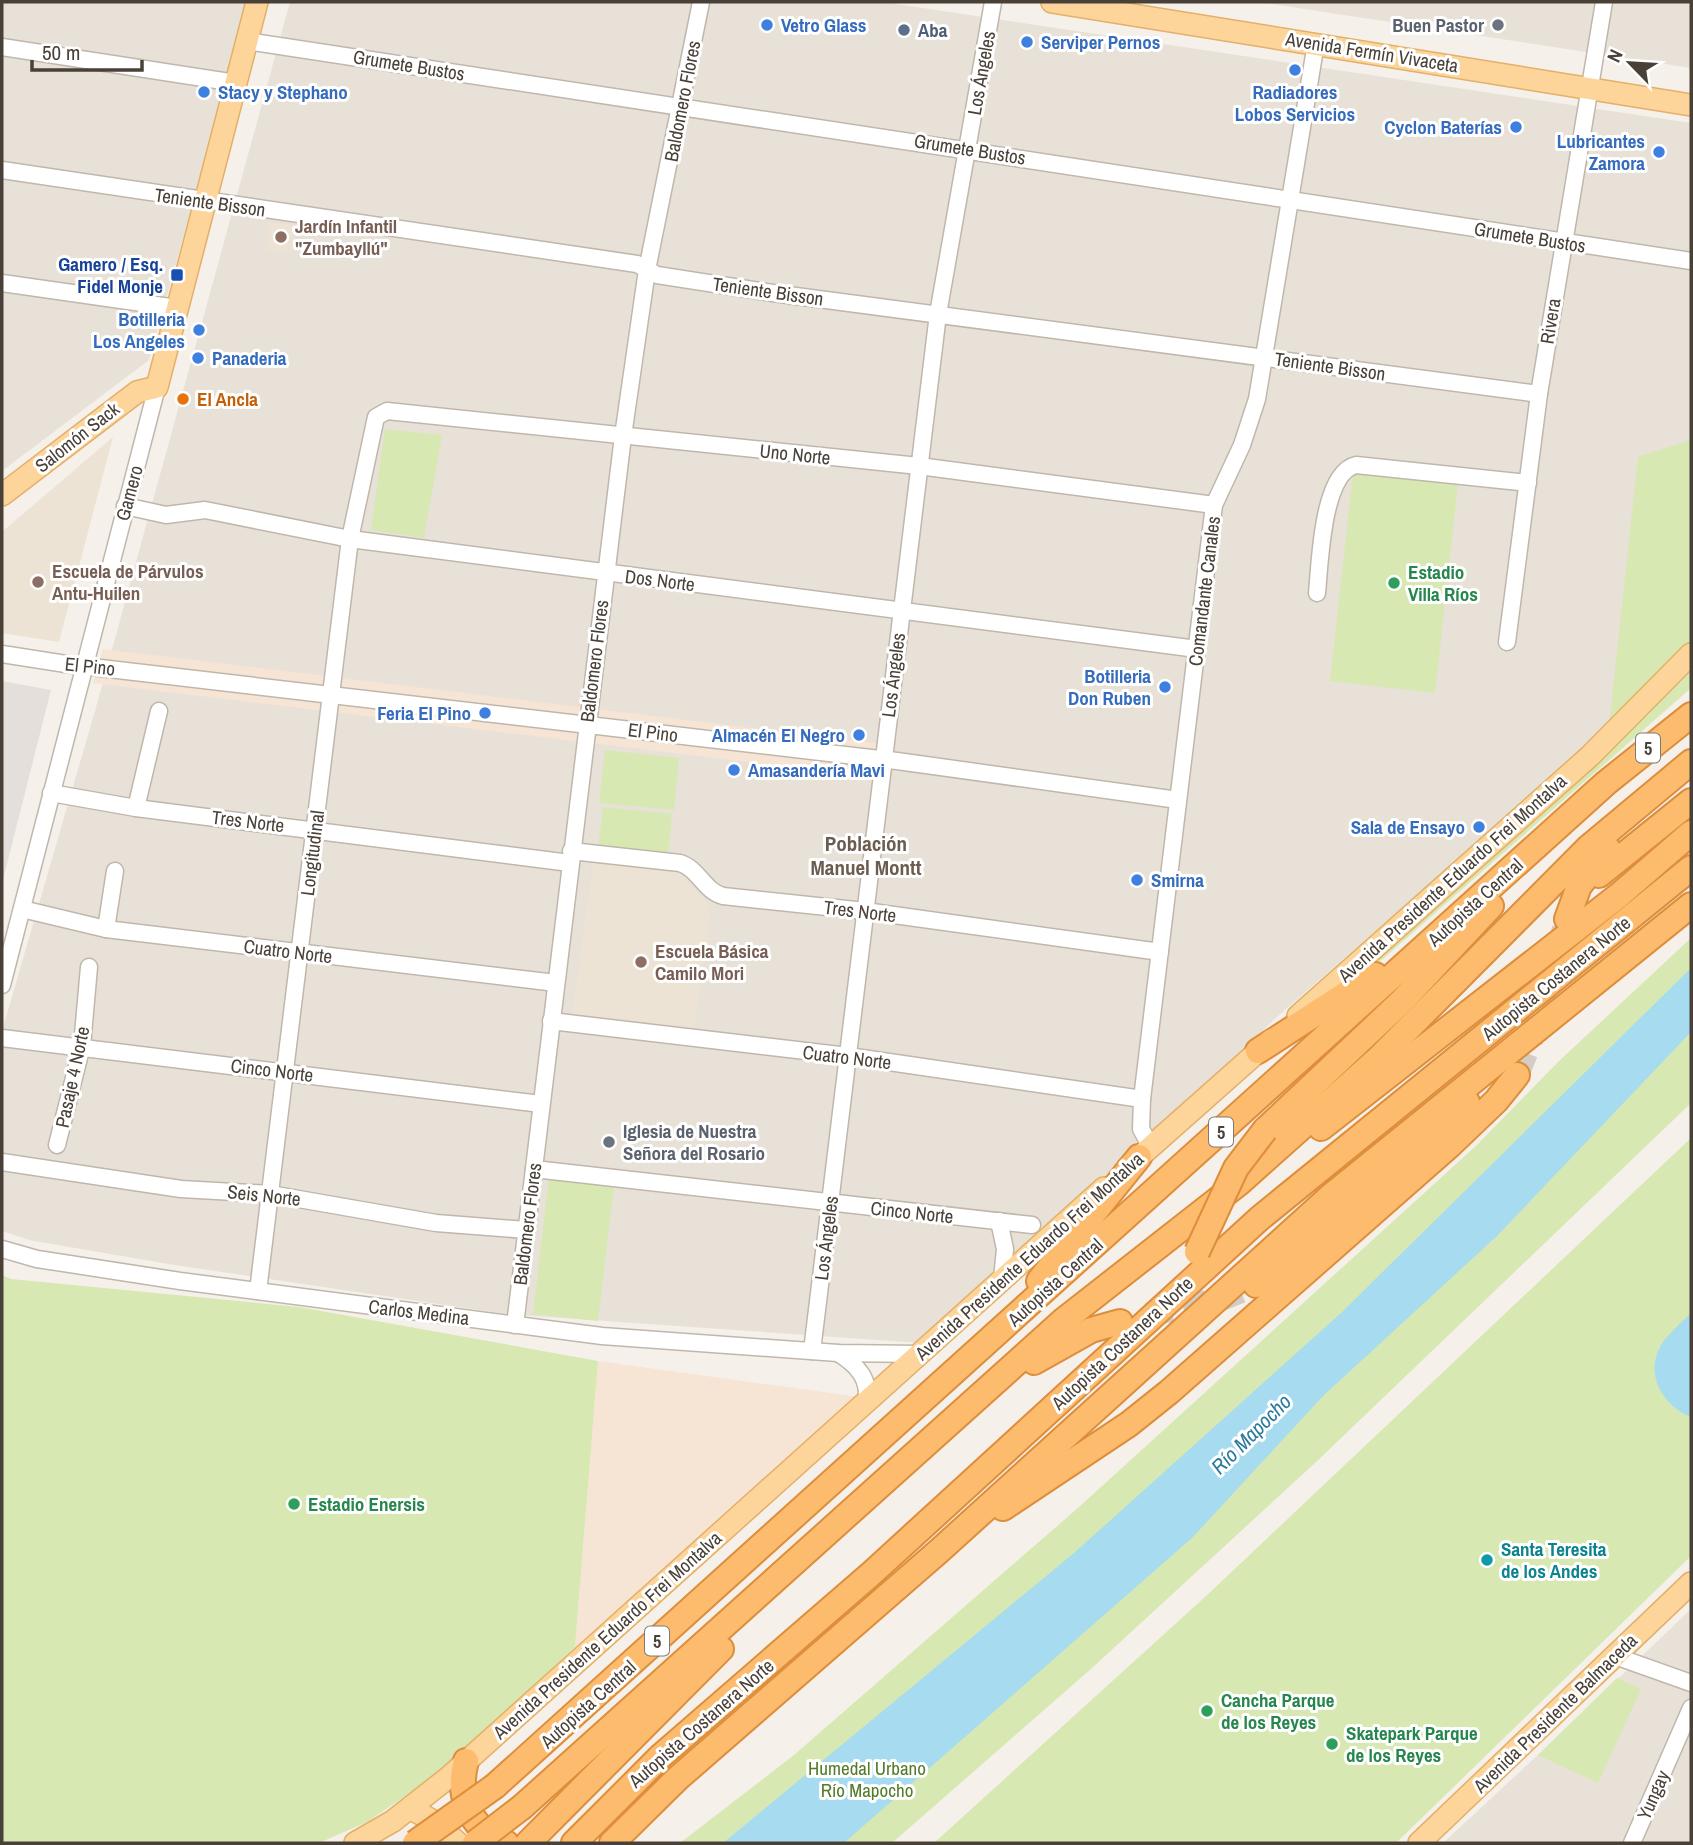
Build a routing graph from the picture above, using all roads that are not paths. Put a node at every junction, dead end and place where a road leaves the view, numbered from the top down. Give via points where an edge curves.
1 (257, 2) edge
2 (701, 2) edge
3 (993, 2) edge
4 (1052, 2) edge
5 (1604, 2) edge
6 (247, 41) junction
7 (1316, 43) junction
8 (2, 47) edge
9 (236, 83) junction
10 (1589, 89) junction
11 (1691, 105) edge
12 (680, 108) junction
13 (968, 148) junction
14 (2, 170) edge
15 (205, 201) junction
16 (1292, 201) junction
17 (1563, 242) junction
18 (1691, 261) edge
19 (648, 270) junction
20 (2, 283) edge
21 (177, 308) junction
22 (938, 314) junction
23 (1265, 356) junction
24 (156, 387) junction
25 (1539, 394) junction
26 (376, 417) joint
27 (623, 436) junction
28 (919, 466) junction
29 (1528, 484) junction
30 (2, 495) edge
31 (1214, 505) junction
32 (125, 506) junction
33 (350, 540) junction
34 (605, 574) junction
35 (1317, 593) dead end
36 (901, 611) junction
37 (1507, 642) dead end
38 (1197, 649) junction
39 (2, 654) edge
40 (1691, 654) edge
41 (84, 666) junction
42 (331, 695) junction
43 (1691, 698) edge
44 (159, 711) dead end
45 (1691, 715) edge
46 (587, 724) junction
47 (883, 760) junction
48 (1691, 762) edge
49 (1606, 783) junction
50 (51, 793) junction
51 (1178, 800) junction
52 (1691, 801) edge
53 (136, 808) junction
54 (1562, 823) junction
55 (315, 829) junction
56 (1691, 833) edge
57 (571, 857) junction
58 (1691, 867) edge
59 (115, 871) dead end
60 (1691, 905) edge
61 (22, 909) junction
62 (865, 911) junction
63 (1465, 911) junction
64 (106, 929) junction
65 (299, 952) junction
66 (1160, 952) junction
67 (89, 967) dead end
68 (556, 983) junction
69 (2, 985) edge
70 (551, 1021) junction
71 (2, 1038) edge
72 (1525, 1040) junction
73 (82, 1046) junction
74 (1258, 1051) junction
75 (848, 1056) junction
76 (285, 1072) junction
77 (1517, 1074) tunnel mouth
78 (1142, 1099) junction
79 (541, 1104) junction
80 (57, 1145) dead end
81 (1145, 1152) junction
82 (2, 1162) edge
83 (534, 1168) junction
84 (1239, 1183) junction
85 (270, 1194) junction
86 (830, 1203) junction
87 (999, 1221) junction
88 (1032, 1224) dead end
89 (526, 1230) junction
90 (2, 1249) edge
91 (1002, 1279) junction
92 (1256, 1285) tunnel mouth
93 (258, 1291) junction
94 (1151, 1316) junction
95 (1120, 1322) tunnel mouth
96 (515, 1325) junction
97 (812, 1351) junction
98 (838, 1353) junction
99 (978, 1353) junction
100 (920, 1354) junction
101 (866, 1403) junction
102 (969, 1405) junction
103 (810, 1549) junction
104 (939, 1551) junction
105 (1691, 1583) edge
106 (1615, 1656) junction
107 (1691, 1683) edge
108 (1691, 1708) edge
109 (466, 1761) junction
110 (410, 1808) junction
111 (355, 1843) edge
112 (415, 1843) edge
113 (458, 1843) edge
114 (475, 1843) edge
115 (506, 1843) edge
116 (527, 1843) edge
117 (574, 1843) edge
118 (612, 1843) edge
119 (1419, 1843) edge
120 (1632, 1843) edge

1 - 6 main road, Gamero
2 - 12 street, Baldomero Flores
3 - 13 street, Los Ángeles
4 - 7 main road, Avenida Fermín Vivaceta
5 - 10 street, Rivera
6 - 9 main road, Gamero
6 - 12 street, Grumete Bustos
7 - 10 main road, Avenida Fermín Vivaceta
7 - 16 street, Comandante Canales
8 - 9 street
9 - 15 main road, Gamero
10 - 11 main road, Avenida Fermín Vivaceta
10 - 17 street, Rivera
12 - 13 street, Grumete Bustos
12 - 19 street, Baldomero Flores
13 - 16 street, Grumete Bustos
13 - 22 street, Los Ángeles
14 - 15 street, Teniente Bisson
15 - 19 street, Teniente Bisson via 637,264
15 - 21 main road, Gamero
16 - 17 street, Grumete Bustos
16 - 23 street, Comandante Canales
17 - 18 street, Grumete Bustos
17 - 25 street, Rivera
19 - 22 street, Teniente Bisson via 657,275
19 - 27 street, Baldomero Flores
20 - 21 street
21 - 24 main road, Gamero
22 - 23 street, Teniente Bisson
22 - 28 street, Los Ángeles
23 - 25 street, Teniente Bisson
23 - 31 street, Comandante Canales via 1247,432
24 - 30 main road, Salomón Sack via 137,392
24 - 32 street, Gamero
25 - 29 street, Rivera
26 - 27 street, Uno Norte via 387,411
26 - 33 street, Longitudinal
27 - 28 street, Uno Norte
27 - 34 street, Baldomero Flores
28 - 31 street, Uno Norte
28 - 36 street, Los Ángeles
29 - 35 street via 1356,465 1347,468 1327,511
29 - 37 street, Rivera
31 - 38 street, Comandante Canales
32 - 33 street, Dos Norte via 166,515 205,510
32 - 41 street, Gamero
33 - 34 street, Dos Norte
33 - 42 street, Longitudinal
34 - 36 street, Dos Norte
34 - 46 street, Baldomero Flores
36 - 38 street, Dos Norte
36 - 47 street, Los Ángeles
38 - 51 street, Comandante Canales
39 - 41 street, El Pino
40 - 74 main road, Avenida Presidente Eduardo Frei Montalva via 1580,765
41 - 42 street, El Pino
41 - 50 street, Gamero
42 - 46 street, El Pino
42 - 55 street, Longitudinal
43 - 49 highway
44 - 53 street
45 - 49 highway, Autopista Central / 5
46 - 47 street, El Pino
46 - 57 street, Baldomero Flores
47 - 51 street, El Pino
47 - 62 street, Los Ángeles
48 - 52 highway via 1601,856 1579,886 1568,916 1607,867
48 - 84 highway, Autopista Central / 5 via 1589,847 1379,1058
49 - 54 highway, Autopista Central / 5
50 - 53 street, Tres Norte
50 - 61 street, Gamero
51 - 66 street, Comandante Canales
53 - 55 street, Tres Norte
54 - 63 highway, Autopista Central / 5
54 - 94 highway, bridge via 1447,956 1265,1130 1236,1168 1197,1252
55 - 57 street, Tres Norte
55 - 65 street, Longitudinal
56 - 84 highway via 1363,1097
57 - 62 street, Tres Norte via 680,863 723,896
57 - 68 street, Baldomero Flores
58 - 94 highway, Autopista Costanera Norte via 1260,1218
59 - 64 street
60 - 72 highway, Autopista Costanera Norte
61 - 64 street, Cuatro Norte
61 - 69 street, Gamero
62 - 66 street, Tres Norte
62 - 75 street, Los Ángeles
63 - 74 highway
63 - 99 highway, Autopista Central / 5
64 - 65 street, Cuatro Norte
65 - 68 street, Cuatro Norte
65 - 76 street, Longitudinal
66 - 78 street, Comandante Canales
67 - 73 street, Pasaje 4 Norte
68 - 70 street, Baldomero Flores
70 - 75 street, Cuatro Norte
70 - 79 street, Baldomero Flores
71 - 73 street, Cinco Norte
72 - 92 highway via 1404,1163
72 - 104 highway, Autopista Costanera Norte via 1332,1195
73 - 76 street, Cinco Norte
73 - 80 street, Pasaje 4 Norte
74 - 81 main road, Avenida Presidente Eduardo Frei Montalva
75 - 78 street, Cuatro Norte
75 - 86 street, Los Ángeles
76 - 79 street, Cinco Norte
76 - 85 street, Longitudinal
77 - 104 highway via 1450,1145 1162,1398
78 - 81 street, Comandante Canales
79 - 83 street, Baldomero Flores
81 - 91 main road, Avenida Presidente Eduardo Frei Montalva
81 - 99 highway
82 - 85 street, Seis Norte via 181,1189
83 - 86 street, Cinco Norte
83 - 89 street, Baldomero Flores
84 - 102 highway, Autopista Central / 5 via 1093,1296
85 - 89 street, Seis Norte via 370,1213
85 - 93 street, Longitudinal
86 - 87 street, Cinco Norte
86 - 97 street, Los Ángeles
87 - 88 street, Cinco Norte
87 - 91 street via 1005,1249
89 - 96 street, Baldomero Flores
90 - 93 street, Carlos Medina via 37,1259
91 - 100 main road, Avenida Presidente Eduardo Frei Montalva
93 - 96 street, Carlos Medina
94 - 117 highway, Autopista Costanera Norte via 872,1573 628,1787
95 - 102 highway via 1072,1339
96 - 97 street, Carlos Medina
97 - 98 street, Carlos Medina
98 - 100 street, Carlos Medina
98 - 101 street via 861,1372 867,1386
99 - 112 highway, Autopista Central / 5, bridge via 495,1786
100 - 101 main road, Avenida Presidente Eduardo Frei Montalva
101 - 109 main road, Avenida Presidente Eduardo Frei Montalva
102 - 103 highway, Autopista Central / 5
103 - 114 highway, Autopista Central / 5, bridge via 522,1807
103 - 116 highway via 719,1651
104 - 118 highway, Autopista Costanera Norte via 649,1805
105 - 106 main road, Avenida Presidente Balmaceda
106 - 107 street
106 - 119 main road, Avenida Presidente Balmaceda
108 - 120 street, Yungay
109 - 110 main road, Avenida Presidente Eduardo Frei Montalva
109 - 115 highway via 462,1784 467,1808 480,1827
110 - 111 main road, Avenida Presidente Eduardo Frei Montalva
110 - 113 main road

